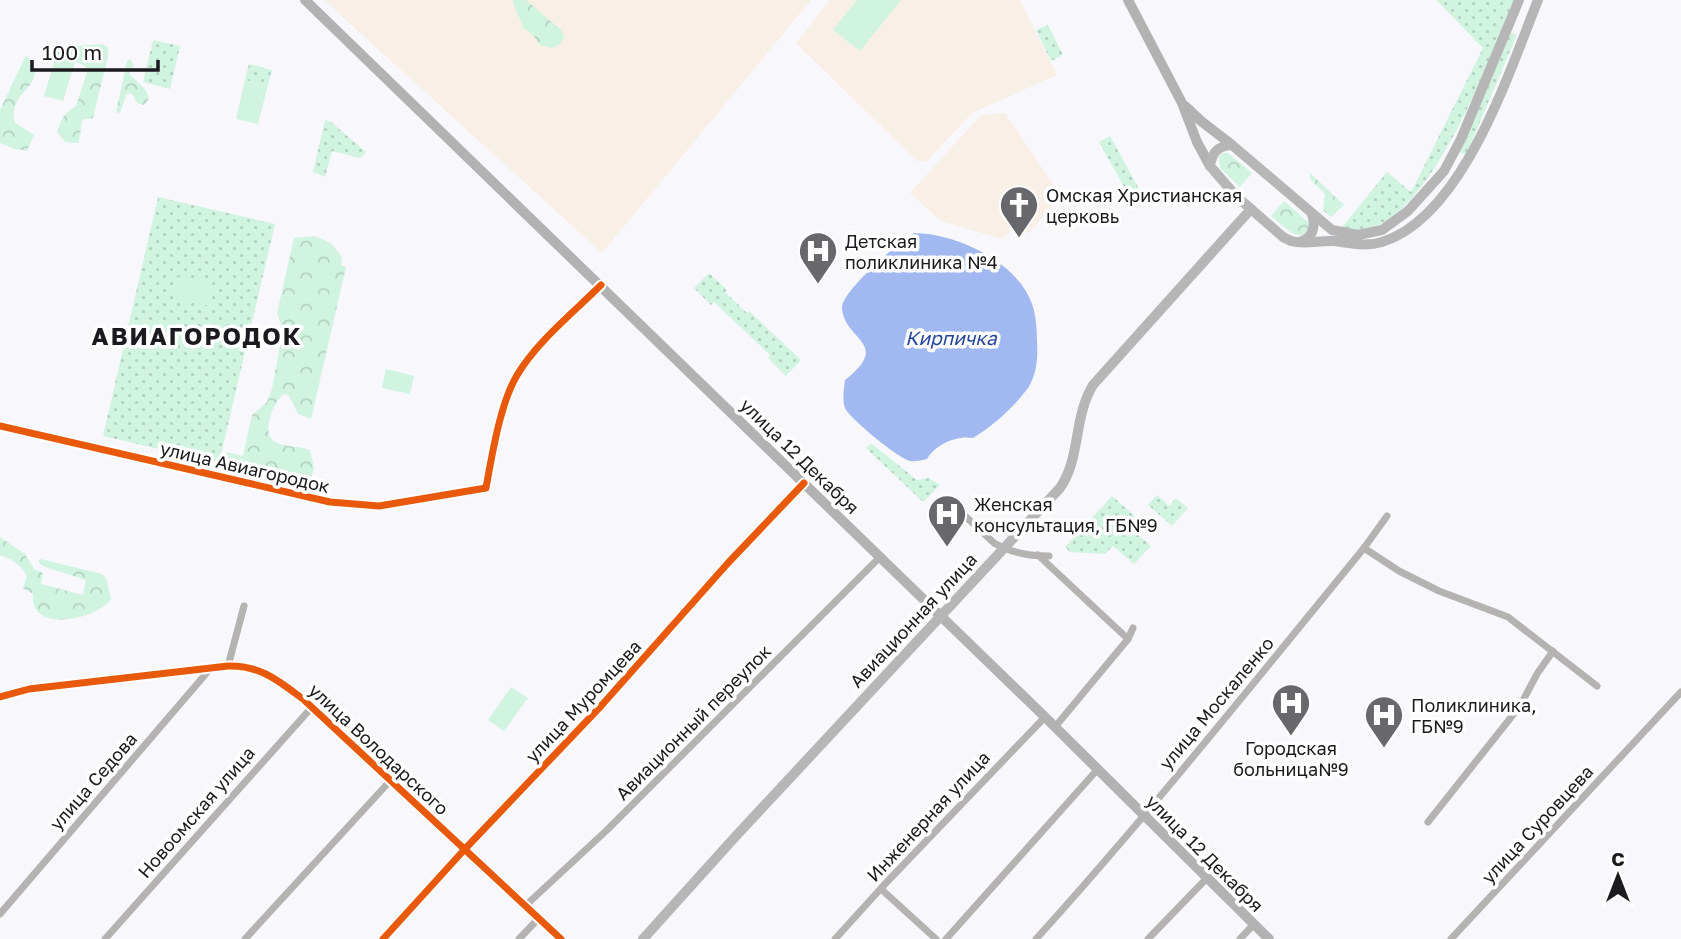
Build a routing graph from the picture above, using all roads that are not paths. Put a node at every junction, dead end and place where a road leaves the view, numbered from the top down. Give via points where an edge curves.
1 (305, 0) edge
2 (1128, 0) edge
3 (1519, 0) edge
4 (1538, 0) edge
5 (1511, 20) junction
6 (1527, 27) junction
7 (1182, 103) junction
8 (1232, 145) junction
9 (1210, 166) junction
10 (1251, 209) junction
11 (1312, 214) junction
12 (1298, 243) junction
13 (601, 285) junction
14 (0, 426) edge
15 (804, 483) junction
16 (948, 500) dead end
17 (1387, 516) dead end
18 (1364, 548) junction
19 (1004, 549) junction
20 (1038, 555) junction
21 (1049, 556) dead end
22 (880, 557) junction
23 (244, 606) dead end
24 (941, 616) junction
25 (1133, 628) dead end
26 (1128, 639) junction
27 (1553, 650) junction
28 (228, 666) junction
29 (210, 668) junction
30 (1597, 686) dead end
31 (1681, 692) edge
32 (0, 697) edge
33 (312, 707) junction
34 (1045, 717) junction
35 (1055, 727) junction
36 (1097, 769) junction
37 (390, 781) junction
38 (1144, 815) junction
39 (1428, 822) dead end
40 (464, 850) junction
41 (1207, 878) junction
42 (881, 889) junction
43 (525, 906) junction
44 (0, 914) edge
45 (539, 918) junction
46 (1254, 924) junction
47 (105, 939) edge
48 (244, 939) edge
49 (383, 939) edge
50 (519, 939) edge
51 (561, 939) edge
52 (643, 939) edge
53 (835, 939) edge
54 (936, 939) edge
55 (946, 939) edge
56 (1036, 939) edge
57 (1147, 939) edge
58 (1240, 939) edge
59 (1269, 939) edge
60 (1451, 939) edge

1 - 13 main road, улица 12 Декабря
2 - 7 main road
3 - 5 main road
4 - 6 main road
5 - 6 main road
5 - 11 main road via 1454,155 1408,211 1382,230 1358,235 1332,230
6 - 12 main road via 1469,161 1420,218 1374,244
7 - 8 main road
7 - 9 main road
8 - 9 main road via 1216,150
8 - 11 main road
9 - 10 main road
10 - 12 main road via 1283,237
10 - 19 main road, Авиационная улица via 1093,384 1080,413 1067,478
11 - 12 main road via 1313,232
13 - 14 street, улица Авиагородок via 516,376 486,488 379,506 343,504
13 - 15 main road, улица 12 Декабря
15 - 22 main road, улица 12 Декабря
15 - 40 street, улица Муромцева
16 - 19 street
17 - 18 street, улица Москаленко
18 - 27 street via 1440,591 1508,617
18 - 38 street, улица Москаленко
19 - 20 street
19 - 24 main road, Авиационная улица
20 - 21 street
20 - 26 street
22 - 24 main road, улица 12 Декабря
22 - 43 street, Авиационный переулок
23 - 28 street
24 - 34 main road, улица 12 Декабря
24 - 52 main road, Авиационная улица
25 - 26 street
26 - 35 street
27 - 30 street
27 - 39 street via 1520,706
28 - 29 street, улица Володарского
28 - 33 street, улица Володарского via 267,673
29 - 32 street, улица Володарского via 15,691
29 - 44 street, улица Седова
31 - 60 street, улица Суровцева
33 - 37 street, улица Володарского
33 - 47 street, Новоомская улица
34 - 35 main road, улица 12 Декабря
34 - 42 street, Инженерная улица
35 - 36 main road, улица 12 Декабря
36 - 38 main road, улица 12 Декабря
36 - 55 street
37 - 40 street, улица Володарского
37 - 48 street
38 - 41 main road, улица 12 Декабря
38 - 56 street, улица Москаленко
40 - 43 street, улица Володарского
40 - 49 street, улица Муромцева
41 - 46 main road, улица 12 Декабря
41 - 57 street
42 - 53 street, Инженерная улица
42 - 54 street
43 - 45 street, улица Володарского
45 - 50 street
45 - 51 street, улица Володарского
46 - 58 street
46 - 59 main road, улица 12 Декабря

